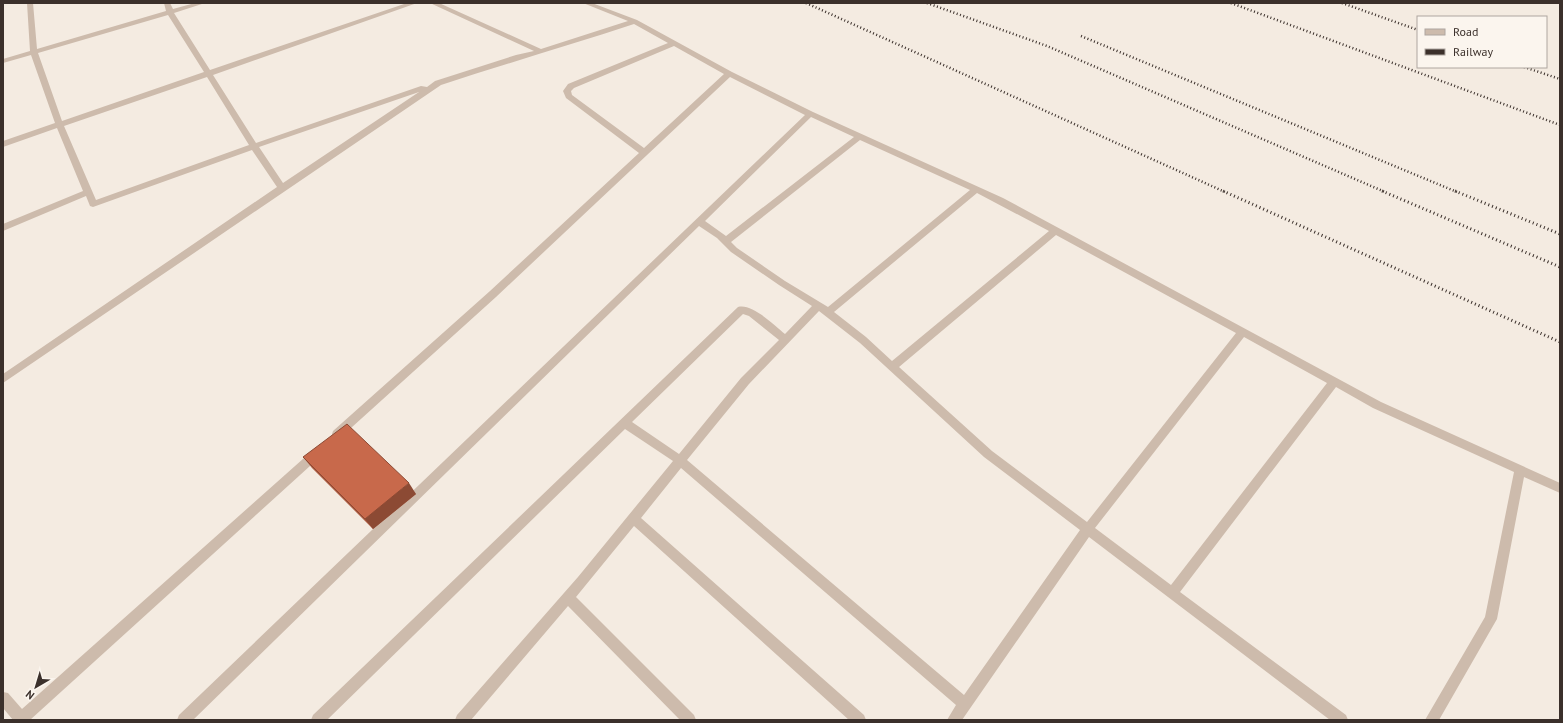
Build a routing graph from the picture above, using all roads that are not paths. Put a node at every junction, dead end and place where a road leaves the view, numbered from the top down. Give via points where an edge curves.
1 (30, 3) edge
2 (167, 3) edge
3 (202, 3) edge
4 (414, 3) edge
5 (433, 3) edge
6 (586, 3) edge
7 (170, 12) junction
8 (635, 21) junction
9 (674, 43) junction
10 (34, 52) junction
11 (541, 52) junction
12 (3, 61) edge
13 (209, 74) junction
14 (729, 74) junction
15 (438, 83) junction
16 (810, 114) junction
17 (60, 126) junction
18 (860, 136) junction
19 (3, 144) edge
20 (254, 146) junction
21 (645, 153) junction
22 (282, 188) junction
23 (976, 189) junction
24 (88, 192) junction
25 (699, 221) junction
26 (3, 228) edge
27 (1056, 230) junction
28 (726, 241) junction
29 (823, 308) junction
30 (1243, 332) junction
31 (785, 339) junction
32 (892, 367) junction
33 (3, 379) edge
34 (1334, 382) junction
35 (625, 423) junction
36 (680, 460) junction
37 (1520, 471) junction
38 (1560, 488) edge
39 (634, 518) junction
40 (1088, 529) junction
41 (1172, 593) junction
42 (568, 597) junction
43 (3, 698) edge
44 (965, 704) junction
45 (22, 719) edge
46 (184, 720) edge
47 (318, 720) edge
48 (462, 720) edge
49 (689, 720) edge
50 (859, 720) edge
51 (954, 720) edge
52 (1341, 720) edge
53 (1432, 720) edge

1 - 10 street
2 - 7 street
3 - 7 street
4 - 13 street
5 - 11 street
6 - 8 street
7 - 10 street
7 - 13 street
8 - 9 street
8 - 11 street
9 - 14 street
9 - 21 street via 571,86 567,91 569,96
10 - 12 street
10 - 17 street
11 - 15 street
13 - 17 street
13 - 20 street
14 - 16 street
14 - 21 street
15 - 20 street
15 - 22 street
16 - 18 street
16 - 25 street
17 - 19 street
17 - 24 street
18 - 23 street
18 - 28 street
20 - 22 street
20 - 24 street via 93,204
21 - 45 street via 493,294
22 - 33 street
23 - 27 street
23 - 29 street
24 - 26 street
25 - 28 street
25 - 46 street
27 - 30 street
27 - 32 street
28 - 29 street via 734,250
29 - 31 street
29 - 32 street
30 - 34 street
30 - 40 street
31 - 35 street via 752,313 741,310
31 - 36 street via 745,381
32 - 40 street via 988,454
34 - 37 street via 1377,405
34 - 41 street
35 - 36 street
35 - 47 street
36 - 39 street
36 - 44 street
37 - 38 street
37 - 53 street via 1491,618
39 - 42 street
39 - 50 street
40 - 41 street
40 - 44 street
41 - 52 street
42 - 48 street
42 - 49 street
43 - 45 street
44 - 51 street

